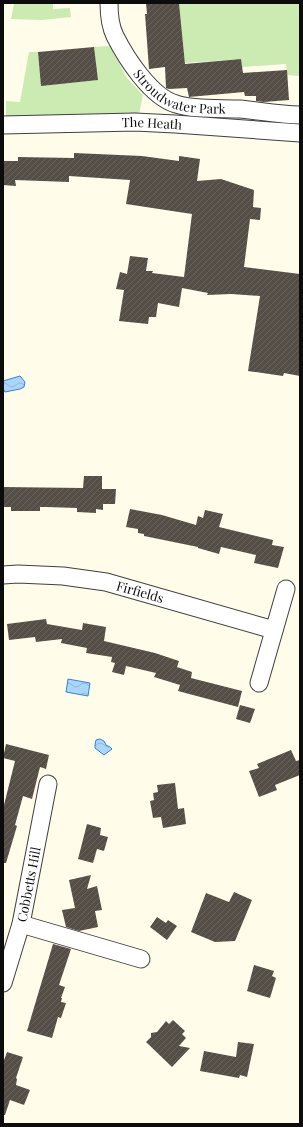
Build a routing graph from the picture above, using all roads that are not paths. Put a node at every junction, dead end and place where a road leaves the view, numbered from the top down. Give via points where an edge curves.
1 (108, 3) edge
2 (300, 115) edge
3 (3, 125) edge
4 (300, 134) edge
5 (3, 575) edge
6 (286, 589) dead end
7 (274, 630) junction
8 (259, 683) dead end
9 (48, 784) dead end
10 (20, 924) junction
11 (141, 959) dead end
12 (3, 983) edge

1 - 2 street, Stroudwater Park via 114,35 136,72 163,99 190,106
3 - 4 street, The Heath via 136,122
5 - 7 street, Firfields via 63,576 106,582
6 - 7 street
7 - 8 street
9 - 10 street, Cobbetts Hill
10 - 11 street
10 - 12 street, Cobbetts Hill

